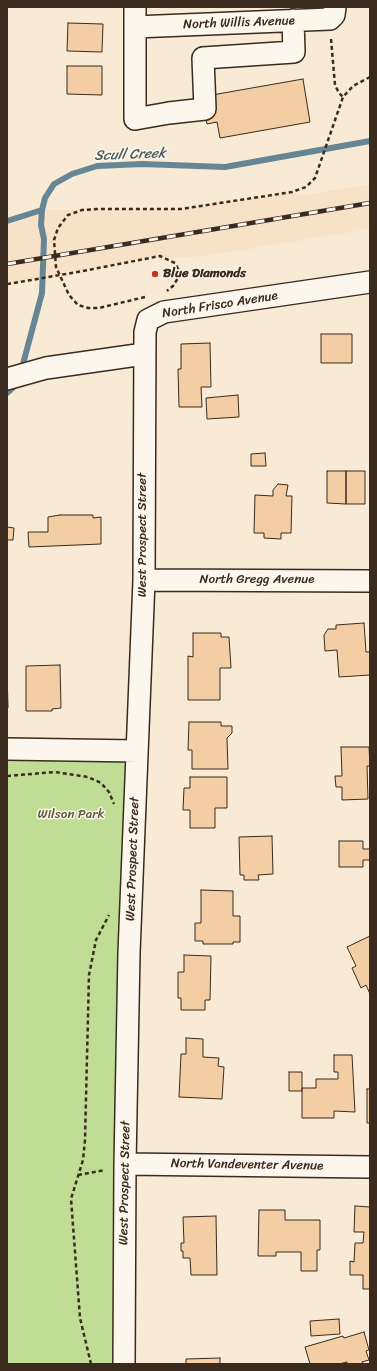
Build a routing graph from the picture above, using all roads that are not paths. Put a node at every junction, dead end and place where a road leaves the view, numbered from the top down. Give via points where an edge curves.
1 (332, 13) edge
2 (135, 17) edge
3 (293, 20) junction
4 (370, 282) edge
5 (144, 354) junction
6 (7, 379) edge
7 (144, 580) junction
8 (370, 581) edge
9 (7, 749) edge
10 (138, 751) junction
11 (117, 1166) junction
12 (370, 1166) edge
13 (124, 1364) edge

1 - 3 street, North Willis Avenue
2 - 3 street, North Willis Avenue
2 - 3 street via 136,119 169,112 205,109 203,58 294,52
4 - 5 street, North Frisco Avenue via 164,312 148,320
5 - 6 street via 46,368
5 - 7 street, West Prospect Street
7 - 8 street, North Gregg Avenue
7 - 10 street, West Prospect Street
9 - 10 street
10 - 11 street, West Prospect Street
11 - 12 street, North Vandeventer Avenue
11 - 13 street, West Prospect Street

